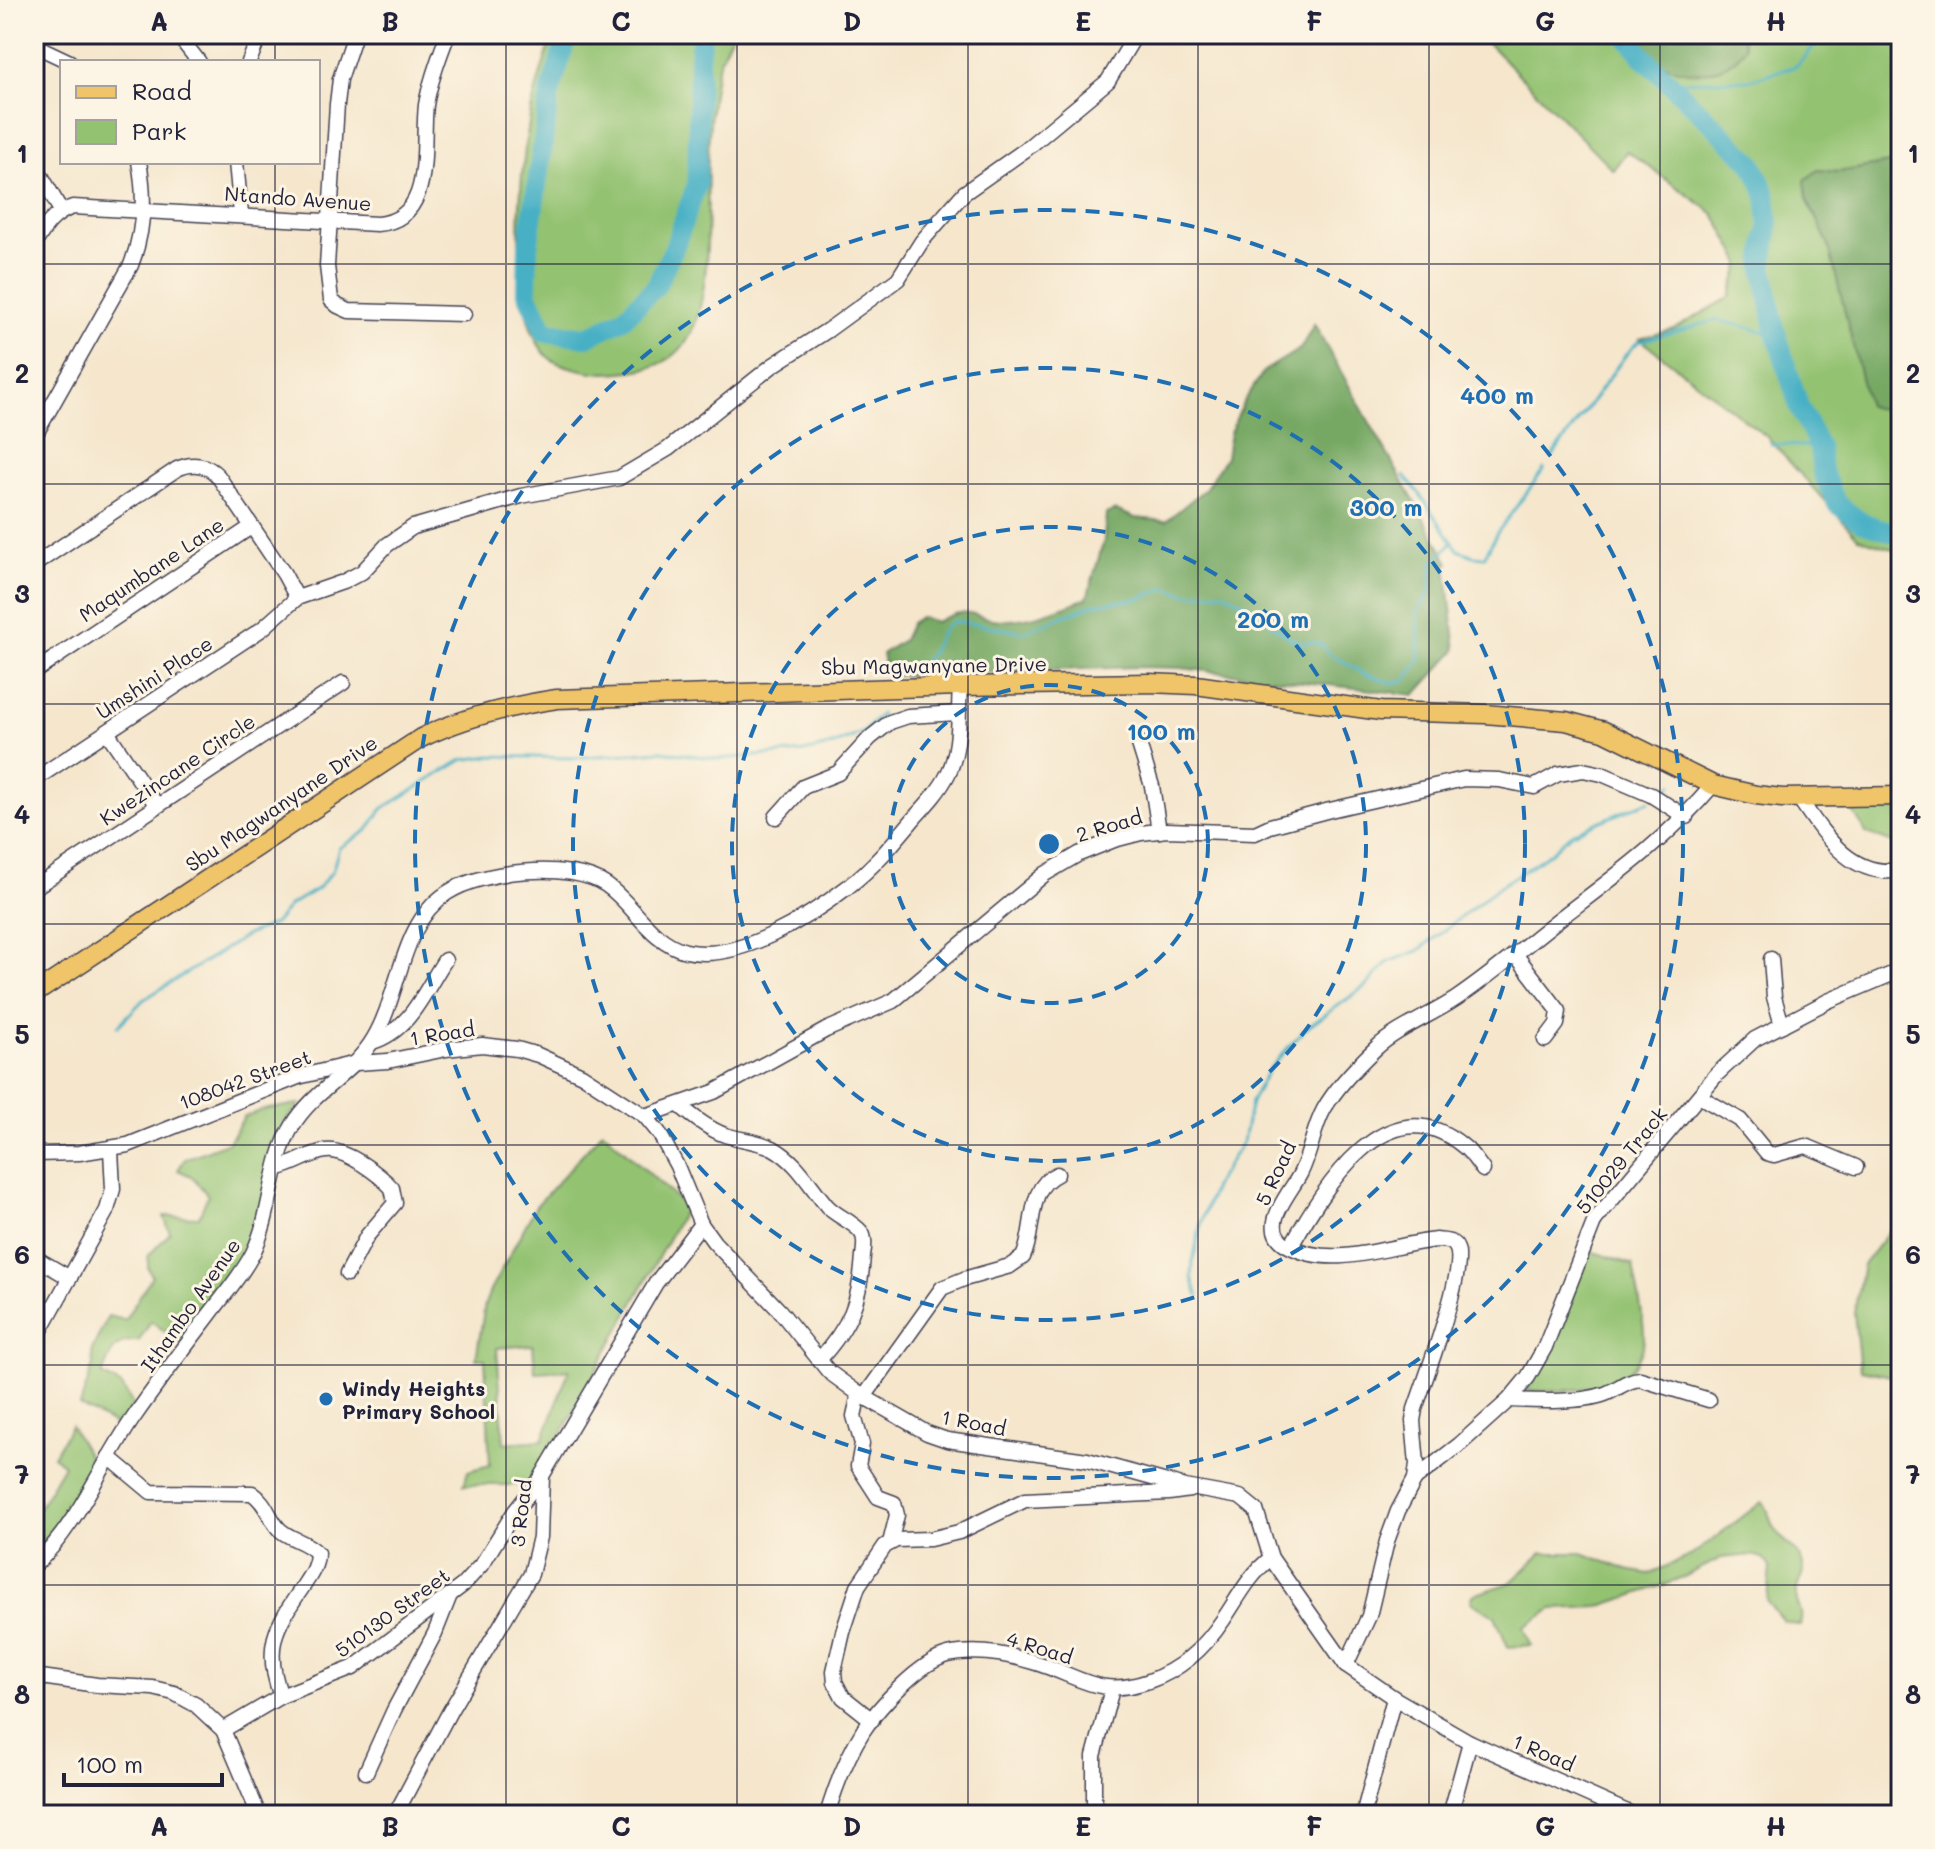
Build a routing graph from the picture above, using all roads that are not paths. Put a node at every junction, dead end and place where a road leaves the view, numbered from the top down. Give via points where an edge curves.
1 (177, 34) edge
2 (260, 34) edge
3 (355, 34) edge
4 (448, 34) edge
5 (1136, 34) edge
6 (34, 45) edge
7 (66, 60) edge
8 (197, 60) edge
9 (250, 60) edge
10 (34, 163) edge
11 (139, 164) edge
12 (236, 164) edge
13 (144, 210) junction
14 (61, 211) junction
15 (241, 214) junction
16 (329, 220) junction
17 (34, 245) edge
18 (464, 314) dead end
19 (34, 437) edge
20 (251, 527) junction
21 (34, 565) edge
22 (295, 600) junction
23 (34, 672) edge
24 (343, 683) dead end
25 (960, 686) junction
26 (958, 713) junction
27 (107, 732) junction
28 (1138, 741) dead end
29 (34, 780) edge
30 (1713, 785) junction
31 (1901, 796) edge
32 (1798, 797) junction
33 (157, 806) junction
34 (776, 817) dead end
35 (1686, 817) junction
36 (1159, 831) junction
37 (1901, 870) edge
38 (34, 888) edge
39 (1515, 954) junction
40 (1771, 959) dead end
41 (445, 960) dead end
42 (1899, 971) edge
43 (34, 994) edge
44 (1782, 1025) junction
45 (1545, 1040) dead end
46 (372, 1042) junction
47 (356, 1063) junction
48 (1699, 1096) junction
49 (679, 1105) junction
50 (645, 1116) junction
51 (111, 1150) junction
52 (34, 1154) edge
53 (1856, 1167) dead end
54 (278, 1168) junction
55 (1483, 1170) dead end
56 (1057, 1174) dead end
57 (701, 1224) junction
58 (1291, 1246) junction
59 (34, 1257) edge
60 (347, 1274) dead end
61 (70, 1278) junction
62 (37, 1337) dead end
63 (819, 1360) junction
64 (862, 1396) junction
65 (1509, 1400) junction
66 (1709, 1400) dead end
67 (109, 1457) junction
68 (542, 1476) junction
69 (1415, 1479) junction
70 (1199, 1489) junction
71 (890, 1543) junction
72 (1271, 1558) junction
73 (34, 1566) edge
74 (450, 1595) junction
75 (1346, 1665) junction
76 (34, 1676) edge
77 (1112, 1689) junction
78 (281, 1696) junction
79 (1394, 1698) junction
80 (872, 1720) junction
81 (223, 1730) junction
82 (1470, 1742) junction
83 (366, 1772) dead end
84 (1616, 1811) edge
85 (259, 1815) edge
86 (395, 1815) edge
87 (827, 1815) edge
88 (1094, 1815) edge
89 (1363, 1815) edge
90 (1450, 1815) edge
91 (1634, 1815) edge

1 - 8 street
2 - 9 street
3 - 16 street via 339,85
4 - 16 street, Ntando Avenue via 430,87 422,185 412,204 386,223
5 - 22 street via 1101,88 964,193 922,241 898,279 772,366 668,449 619,478 521,496 413,527 353,578
6 - 7 street
10 - 14 street
11 - 13 street
12 - 15 street
13 - 14 street, Ntando Avenue
13 - 15 street, Ntando Avenue
13 - 19 street via 131,265
14 - 17 street
15 - 16 street, Ntando Avenue
16 - 18 street via 328,283 331,300 338,306 349,311
20 - 21 street via 213,470 184,466
20 - 22 street via 284,574
20 - 23 street, Maqumbane Lane
22 - 27 street, Umshini Place via 262,629
24 - 33 street, Kwezincane Circle
25 - 26 street
25 - 30 main road, Sbu Magwanyane Drive via 1196,685 1381,711 1566,721 1604,731
25 - 43 main road, Sbu Magwanyane Drive via 557,699 446,726 385,759
26 - 34 street via 890,722 838,773 803,787
26 - 46 street via 953,764 939,790 871,867 814,911 744,946 703,953 671,945 605,884 582,874 536,872 472,881 444,894 416,929
27 - 29 street, Umshini Place
27 - 33 street
28 - 36 street
30 - 32 main road, Sbu Magwanyane Drive
30 - 35 street, 5 Road
31 - 32 main road, Sbu Magwanyane Drive
32 - 37 street via 1845,857 1881,872
33 - 38 street, Kwezincane Circle
35 - 36 street, 2 Road via 1651,795 1583,770 1558,774 1534,787 1464,779 1255,833
35 - 39 street, 5 Road
36 - 49 street, 2 Road via 1114,840 1060,864 893,1001
39 - 45 street via 1560,1012
39 - 58 street, 5 Road via 1457,998 1377,1047 1340,1088 1324,1110 1302,1171 1277,1214 1277,1235
40 - 44 street
41 - 46 street via 402,1025
42 - 44 street, 510029 Track
44 - 48 street, 510029 Track via 1742,1049
46 - 47 street
47 - 50 street, 1 Road via 463,1046 517,1049 560,1063
47 - 51 street, 108042 Street via 298,1077
47 - 54 street, Ithambo Avenue via 294,1123
48 - 53 street via 1740,1120 1767,1153 1806,1146
48 - 65 street, 510029 Track via 1595,1220 1545,1347
49 - 50 street, 2 Road
49 - 63 street via 707,1127 781,1153 828,1207 861,1232 862,1272 855,1306 841,1336
50 - 57 street, 1 Road via 677,1166
51 - 52 street, 108042 Street
51 - 61 street via 111,1200
54 - 60 street via 331,1150 368,1168 392,1188 395,1203 367,1236
54 - 67 street, Ithambo Avenue via 268,1213 247,1264
55 - 58 street via 1465,1147 1434,1128 1405,1127 1379,1135 1344,1168
56 - 64 street via 1040,1188 1023,1257 942,1288
57 - 63 street, 1 Road
57 - 68 street, 3 Road via 656,1283
58 - 69 street via 1329,1257 1436,1240 1457,1248 1445,1316 1415,1409
59 - 61 street
61 - 62 street
63 - 64 street, 1 Road
64 - 70 street, 1 Road via 947,1440 1087,1460
64 - 71 street via 854,1416 862,1444 858,1466 878,1497 894,1503 897,1515
65 - 66 street via 1592,1396 1640,1379
65 - 69 street, 510029 Track
67 - 73 street, Ithambo Avenue via 66,1529
67 - 78 street via 154,1493 252,1493 280,1530 317,1553 312,1572 278,1623 274,1667
68 - 74 street, 510130 Street via 482,1564
68 - 86 street, 3 Road via 540,1537 531,1574
69 - 75 street via 1398,1511 1369,1616
70 - 71 street via 1025,1500 959,1532
70 - 72 street, 1 Road via 1249,1502
71 - 80 street via 879,1551 858,1586 834,1671 843,1697
72 - 75 street, 1 Road
72 - 77 street, 4 Road via 1189,1659 1151,1680
74 - 78 street, 510130 Street via 353,1668
74 - 83 street
75 - 79 street, 1 Road
76 - 81 street via 164,1690 196,1705
77 - 80 street, 4 Road via 1036,1662 962,1653 921,1668
77 - 88 street via 1094,1756
78 - 81 street, 510130 Street
79 - 82 street, 1 Road
79 - 89 street
80 - 87 street, 4 Road via 857,1742
81 - 85 street
82 - 84 street, 1 Road
82 - 90 street
84 - 91 street, 1 Road

